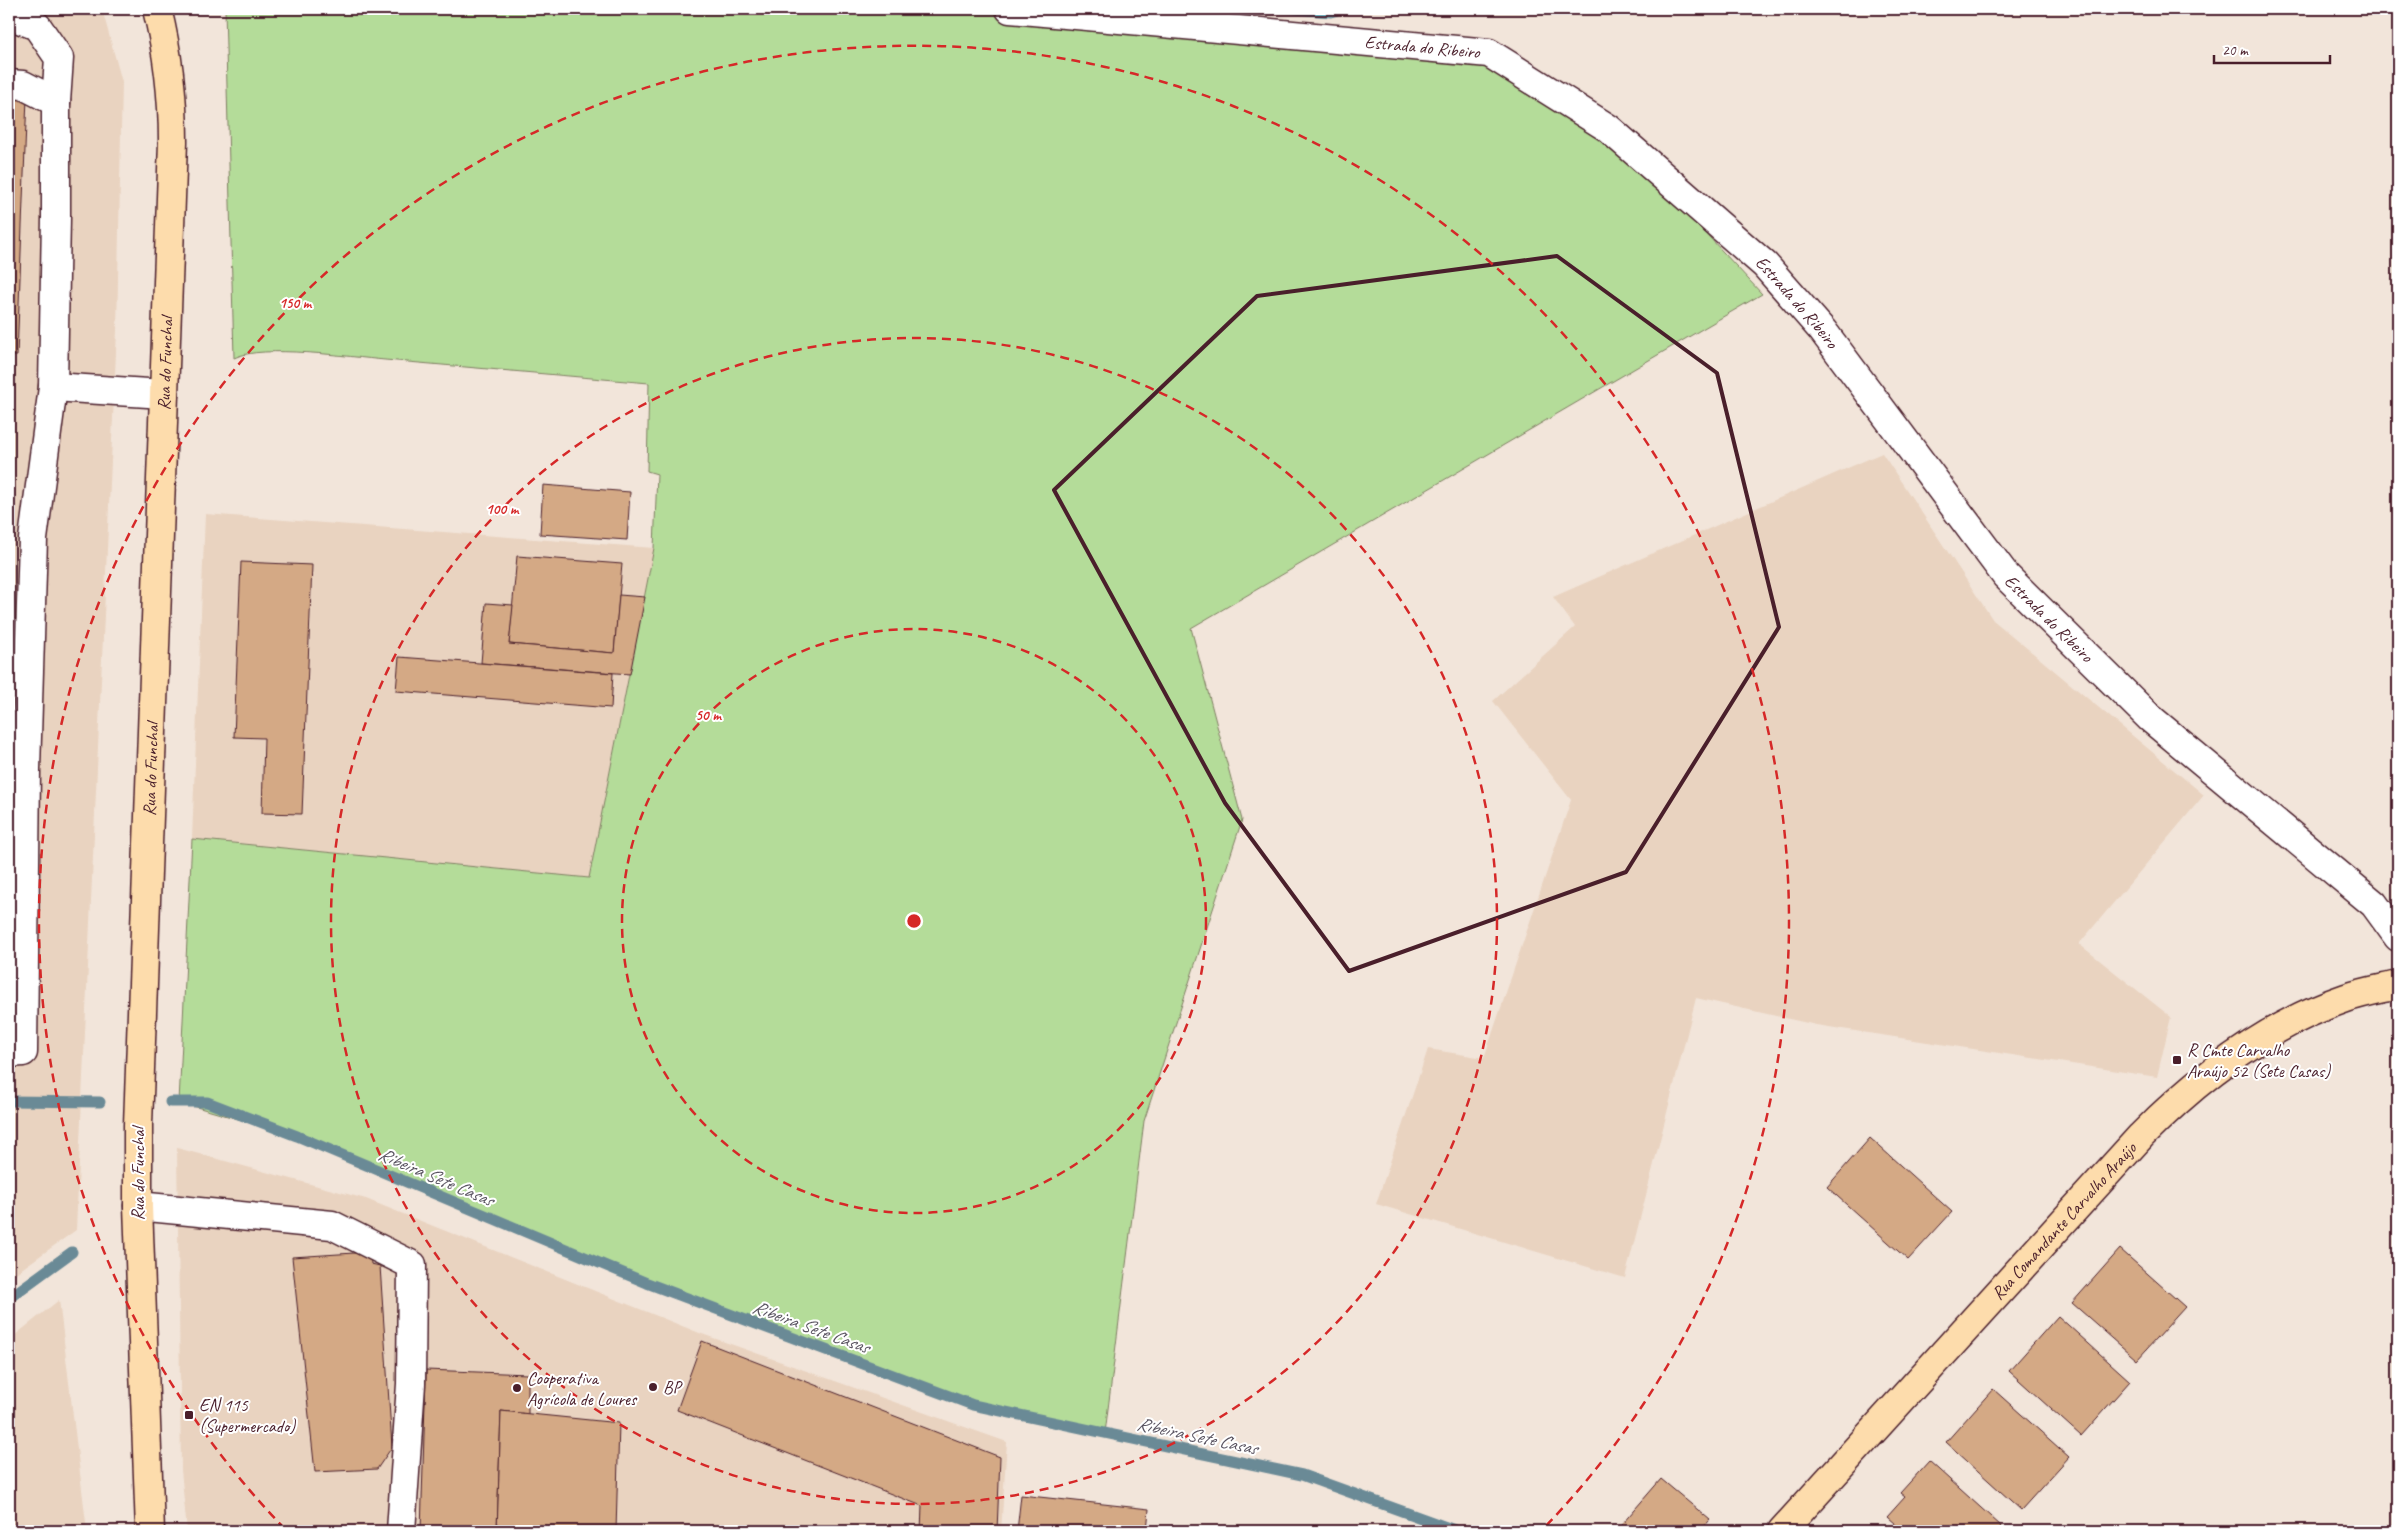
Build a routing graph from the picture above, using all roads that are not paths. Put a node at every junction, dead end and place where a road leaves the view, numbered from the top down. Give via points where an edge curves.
1 (157, 9) edge
2 (1010, 9) edge
3 (9, 16) edge
4 (9, 84) edge
5 (56, 102) junction
6 (53, 387) junction
7 (164, 394) junction
8 (17, 784) edge
9 (2398, 936) edge
10 (2398, 984) edge
11 (9, 1053) edge
12 (138, 1206) junction
13 (150, 1531) edge
14 (401, 1531) edge
15 (1782, 1531) edge

1 - 7 main road, Rua do Funchal via 173,96
2 - 9 street, Estrada do Ribeiro via 1489,53 1608,128 1765,264 1823,331 2006,576 2150,718 2374,904
3 - 5 street via 37,26 59,58
4 - 5 street via 23,85
5 - 6 street
6 - 7 street
6 - 8 street via 33,539
7 - 12 main road, Rua do Funchal via 138,1125
8 - 11 street via 23,1052
10 - 15 main road, Rua Comandante Carvalho Araújo via 2346,998 2286,1024 2227,1060 2178,1098
12 - 13 main road, Rua do Funchal
12 - 14 street via 332,1225 412,1266 411,1384

